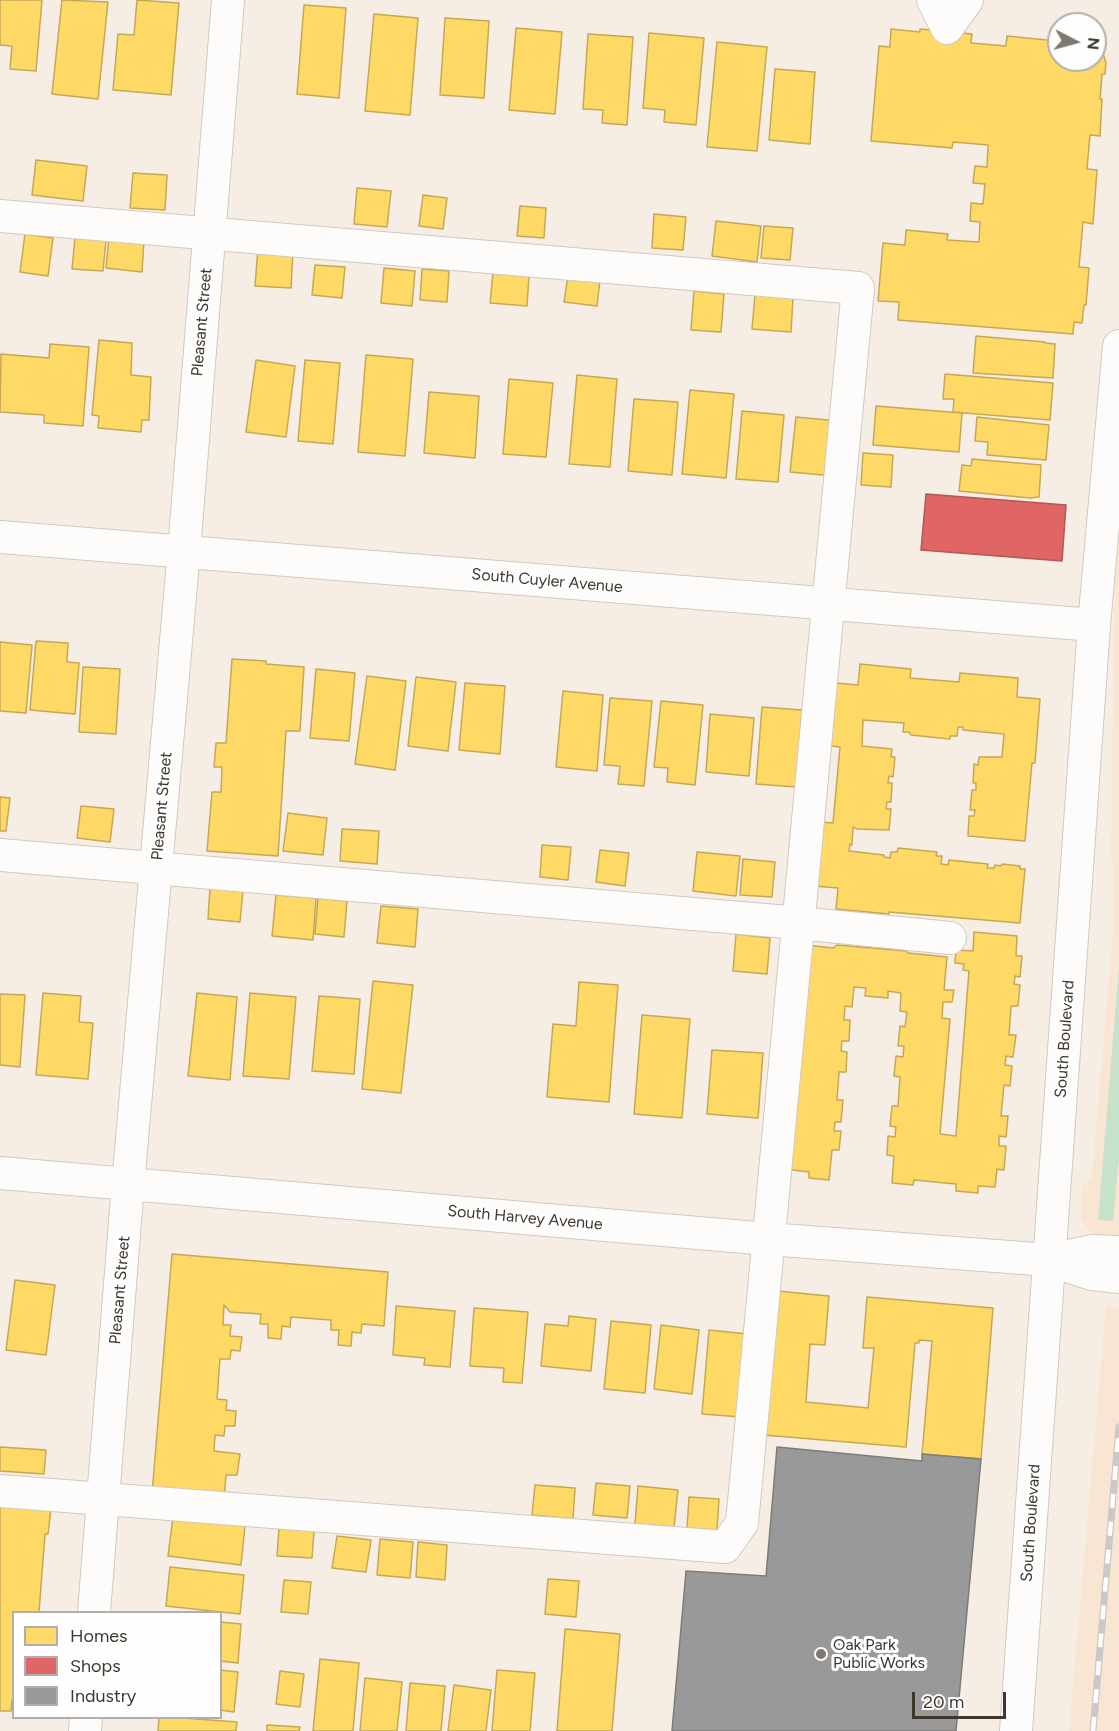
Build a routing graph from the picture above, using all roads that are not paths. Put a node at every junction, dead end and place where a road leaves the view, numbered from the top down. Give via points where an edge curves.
1 (228, 0) edge
2 (933, 0) edge
3 (967, 0) edge
4 (0, 216) edge
5 (209, 235) junction
6 (1119, 346) edge
7 (0, 537) edge
8 (184, 552) junction
9 (828, 604) junction
10 (1094, 625) junction
11 (0, 855) edge
12 (156, 868) junction
13 (798, 923) junction
14 (950, 938) dead end
15 (0, 1173) edge
16 (128, 1184) junction
17 (768, 1239) junction
18 (1119, 1252) edge
19 (1049, 1260) junction
20 (1119, 1277) edge
21 (0, 1491) edge
22 (103, 1498) junction
23 (94, 1611) edge
24 (1016, 1731) edge

1 - 5 street, Pleasant Street
2 - 3 street via 947,30
4 - 5 street
5 - 8 street, Pleasant Street
5 - 9 street via 858,288
6 - 10 street, South Boulevard
7 - 8 street, South Cuyler Avenue
8 - 9 street, South Cuyler Avenue
8 - 12 street, Pleasant Street
9 - 10 street, South Cuyler Avenue
9 - 13 street
10 - 19 street, South Boulevard
11 - 12 street
12 - 13 street
12 - 16 street, Pleasant Street
13 - 14 street
13 - 17 street
15 - 16 street, South Harvey Avenue
16 - 17 street, South Harvey Avenue
16 - 22 street, Pleasant Street
17 - 19 street, South Harvey Avenue
17 - 22 street via 742,1523 725,1547
18 - 19 street via 1093,1251
19 - 20 street via 1092,1274
19 - 24 street, South Boulevard
21 - 22 street
22 - 23 street, Pleasant Street

